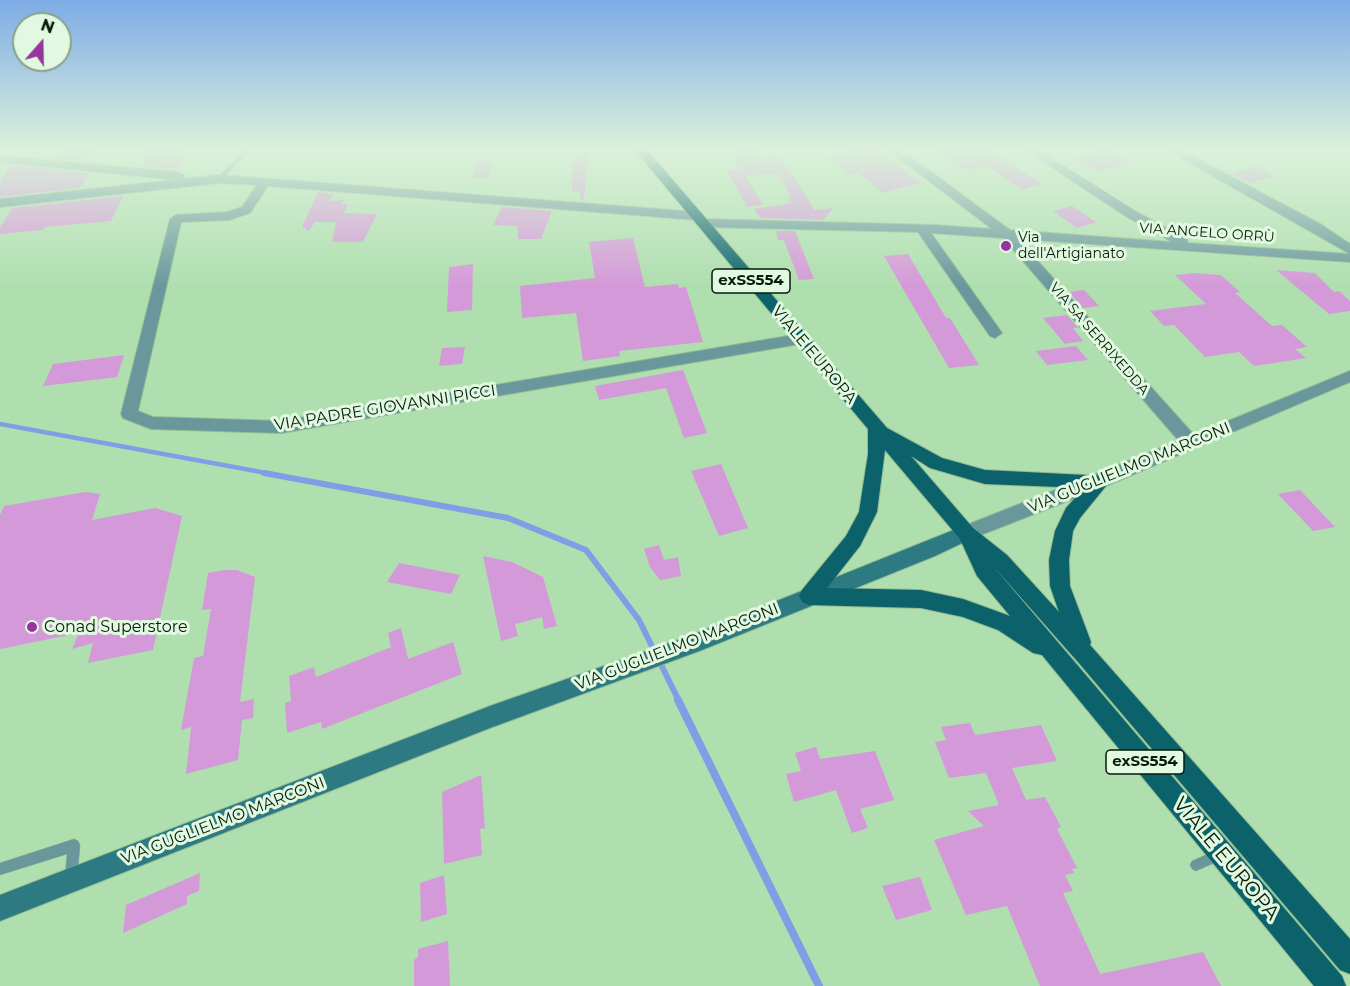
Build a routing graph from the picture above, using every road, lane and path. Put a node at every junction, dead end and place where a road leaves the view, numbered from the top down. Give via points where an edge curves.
1 (67, 195) edge
2 (256, 195) edge
3 (414, 195) edge
4 (679, 195) edge
5 (954, 195) edge
6 (1101, 195) edge
7 (1257, 195) edge
8 (0, 202) edge
9 (965, 203) junction
10 (1131, 214) junction
11 (700, 220) junction
12 (1303, 220) junction
13 (928, 229) junction
14 (1007, 234) junction
15 (1116, 241) junction
16 (1193, 247) junction
17 (1350, 250) edge
18 (1298, 254) junction
19 (1350, 258) edge
20 (995, 333) dead end
21 (800, 339) junction
22 (1350, 376) edge
23 (876, 427) junction
24 (1191, 443) junction
25 (1100, 481) junction
26 (966, 533) junction
27 (809, 596) junction
28 (1086, 655) junction
29 (1057, 657) junction
30 (1222, 854) junction
31 (1196, 865) dead end
32 (0, 869) edge
33 (71, 880) junction
34 (0, 908) edge
35 (1350, 960) edge
36 (1332, 986) edge

1 - 8 street
2 - 21 street, VIA PADRE GIOVANNI PICCI via 246,210 229,216 176,219 129,414 151,423 280,426
3 - 11 street, VIA ANGELO ORRÙ
4 - 11 main road, VIALE EUROPA / exSS554
5 - 9 street, VIA SA SERRIXEDDA
6 - 10 street
7 - 12 street
9 - 13 street via 957,222
9 - 14 street, VIA SA SERRIXEDDA
10 - 15 street via 1135,226 1132,232
10 - 16 street
11 - 13 street, VIA ANGELO ORRÙ
11 - 21 main road, VIALE EUROPA / exSS554
12 - 17 street
12 - 18 street via 1314,236 1314,243
13 - 14 street, VIA ANGELO ORRÙ
13 - 20 street
14 - 15 street, VIA ANGELO ORRÙ
14 - 24 street, VIA SA SERRIXEDDA
15 - 16 street, VIA ANGELO ORRÙ
16 - 18 street, VIA ANGELO ORRÙ
18 - 19 street, VIA ANGELO ORRÙ
21 - 23 main road, VIALE EUROPA / exSS554
22 - 24 street, VIA GUGLIELMO MARCONI
23 - 25 main road via 936,463 960,471 985,477
23 - 26 main road, VIALE EUROPA / exSS554
23 - 27 main road via 877,454 868,512 853,541
24 - 25 street, VIA GUGLIELMO MARCONI
25 - 26 street, VIA GUGLIELMO MARCONI
25 - 28 main road via 1073,513 1064,531 1059,560 1060,586
26 - 27 main road, VIA GUGLIELMO MARCONI
26 - 28 main road, VIALE EUROPA / exSS554 via 1000,561
26 - 29 main road, VIALE EUROPA / exSS554 via 984,570
27 - 29 main road via 921,599 963,608 1005,623
27 - 33 main road, VIA GUGLIELMO MARCONI
28 - 35 main road, VIALE EUROPA / exSS554
29 - 30 main road, VIALE EUROPA / exSS554
30 - 31 lane
30 - 36 main road, VIALE EUROPA / exSS554
32 - 33 lane via 74,845
33 - 34 main road, VIA GUGLIELMO MARCONI

